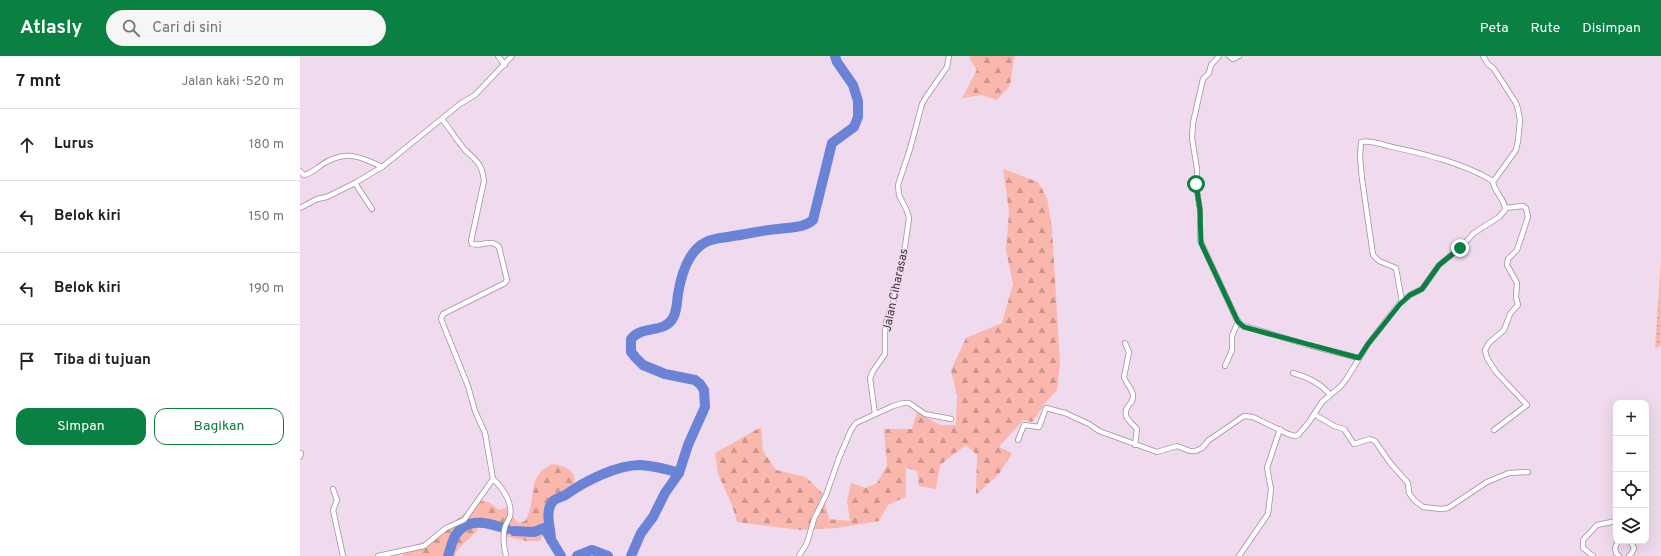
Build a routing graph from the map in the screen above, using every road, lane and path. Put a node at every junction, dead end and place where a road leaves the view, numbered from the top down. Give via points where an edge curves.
1 (498, 56) edge
2 (512, 56) edge
3 (949, 56) edge
4 (1219, 56) edge
5 (1229, 56) edge
6 (1239, 56) edge
7 (1483, 56) edge
8 (504, 65) junction
9 (442, 119) junction
10 (382, 167) junction
11 (300, 171) edge
12 (1493, 181) junction
13 (355, 183) junction
14 (300, 208) edge
15 (1506, 208) junction
16 (372, 209) dead end
17 (1402, 302) junction
18 (1238, 322) junction
19 (1125, 343) dead end
20 (1359, 358) junction
21 (1225, 366) dead end
22 (1293, 373) dead end
23 (1330, 395) junction
24 (875, 414) junction
25 (1314, 414) junction
26 (951, 419) dead end
27 (1280, 429) junction
28 (1494, 430) dead end
29 (1018, 440) dead end
30 (1135, 445) junction
31 (1528, 472) dead end
32 (493, 479) junction
33 (333, 489) dead end
34 (1613, 522) edge
35 (1617, 544) edge
36 (1632, 544) edge
37 (344, 556) edge
38 (378, 556) edge
39 (506, 556) edge
40 (800, 556) edge
41 (1239, 556) edge
42 (1593, 556) edge
43 (1619, 556) edge
44 (1630, 556) edge

1 - 8 street
2 - 8 street
3 - 24 street, Jalan Ciharasas via 947,67 922,104 898,185 908,218 897,290 885,326 885,354 870,378
4 - 18 street via 1203,79 1192,138 1200,210 1200,240
5 - 6 street via 1233,59
7 - 12 street via 1516,103 1520,120 1516,150
8 - 9 street via 475,96 460,104
9 - 10 street
9 - 32 street via 480,164 483,172 484,181 470,241 476,245 490,242 497,244 507,280 443,314 441,319 485,433
10 - 11 street via 359,157 345,156 330,160 309,174 304,175
10 - 13 street
12 - 15 street
12 - 17 street via 1442,158 1382,144 1361,142 1362,179 1373,255 1379,262 1396,268
13 - 14 street
13 - 16 street
15 - 17 street via 1439,265 1422,289
15 - 28 street via 1523,206 1528,217 1518,250 1507,262 1518,283 1518,305 1510,314 1504,330 1484,350 1496,372 1527,405
17 - 20 street
18 - 20 street via 1244,327
18 - 21 street via 1232,336 1232,350
19 - 30 street via 1129,352 1124,377 1133,393 1126,417 1137,429
20 - 23 street via 1347,378
22 - 23 street via 1321,385
23 - 25 street
24 - 26 street via 906,403 925,414
24 - 40 street via 856,423 851,430
25 - 27 street via 1298,435
25 - 31 street via 1344,429 1354,444 1370,439 1375,441 1408,483 1410,495 1423,507 1448,508 1487,482 1509,473
27 - 30 street via 1253,417 1244,416 1196,451 1177,446 1157,452
27 - 41 street via 1267,468 1271,489 1268,514
29 - 30 street via 1024,425 1039,427 1046,408 1076,417 1099,431
32 - 38 street via 464,520 446,528 424,546
32 - 39 street via 502,489 510,508 504,536
33 - 37 street via 337,498 333,512
34 - 42 street via 1597,525 1583,540 1583,548
35 - 43 street via 1615,548
36 - 44 street via 1634,548

